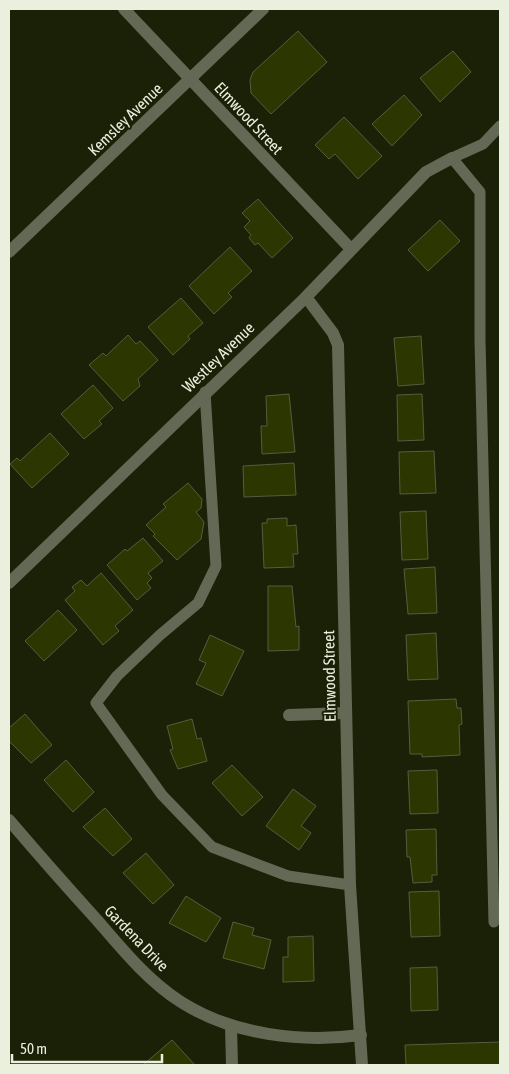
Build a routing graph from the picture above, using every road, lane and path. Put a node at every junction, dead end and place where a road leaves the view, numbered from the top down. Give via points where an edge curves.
1 (124, 9) edge
2 (263, 9) edge
3 (190, 79) junction
4 (500, 126) edge
5 (452, 158) junction
6 (350, 248) junction
7 (9, 252) edge
8 (306, 297) junction
9 (205, 392) junction
10 (9, 584) edge
11 (346, 713) junction
12 (289, 716) dead end
13 (9, 820) edge
14 (350, 884) junction
15 (494, 922) dead end
16 (231, 1026) junction
17 (361, 1035) junction
18 (232, 1065) edge
19 (362, 1065) edge

1 - 3 street, Elmwood Street
2 - 3 street, Kemsley Avenue
3 - 6 street, Elmwood Street
3 - 7 street, Kemsley Avenue
4 - 5 lane via 483,144
5 - 6 street, Westley Avenue via 426,172
5 - 15 lane via 480,192 480,340
6 - 8 street, Westley Avenue
8 - 9 street, Westley Avenue
8 - 11 street, Elmwood Street via 338,345
9 - 10 street, Westley Avenue
9 - 14 lane via 216,566 198,603 117,676 96,702 162,795 212,848 288,876
11 - 12 street
11 - 14 street, Elmwood Street
13 - 16 street, Gardena Drive via 136,965 181,1002
14 - 17 street, Elmwood Street
16 - 17 street, Gardena Drive via 267,1034 339,1038
16 - 18 street
17 - 19 street, Elmwood Street

